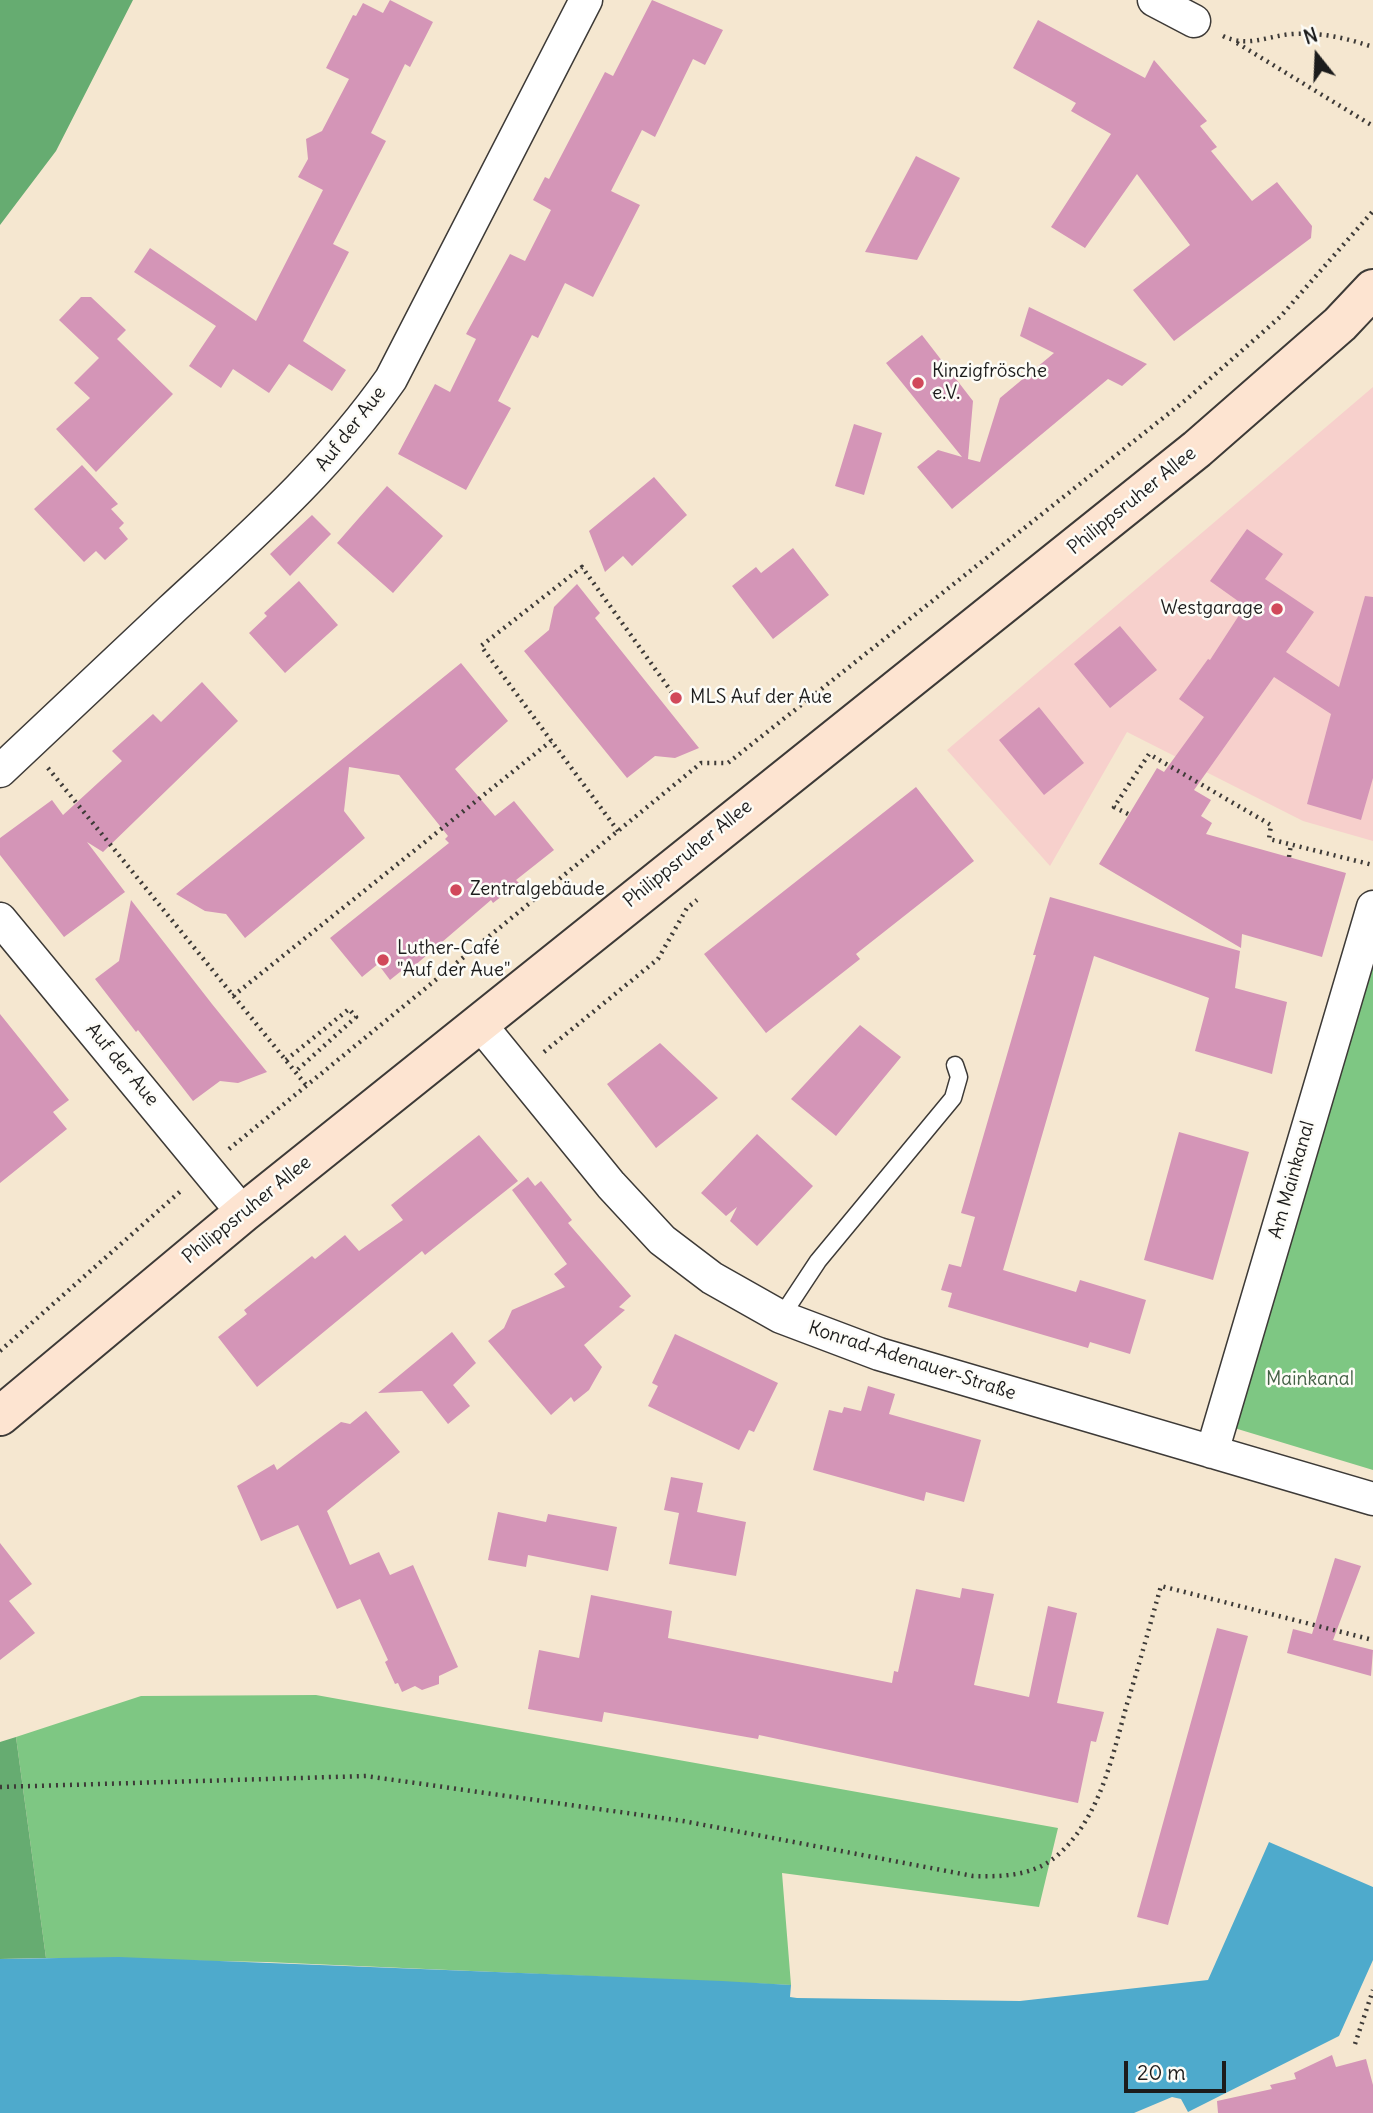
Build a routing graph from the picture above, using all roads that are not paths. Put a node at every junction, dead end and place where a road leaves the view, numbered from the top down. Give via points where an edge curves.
1 (586, 0) edge
2 (1154, 0) edge
3 (1194, 21) road end
4 (1373, 289) edge
5 (0, 771) edge
6 (1373, 907) edge
7 (0, 919) edge
8 (479, 1023) junction
9 (955, 1065) dead end
10 (243, 1213) junction
11 (781, 1317) junction
12 (0, 1416) edge
13 (1212, 1452) junction
14 (1373, 1499) edge

1 - 5 street, Auf der Aue via 391,379 365,416 280,510
2 - 3 street
4 - 8 main road, Philippsruher Allee via 1340,324 1197,449
6 - 13 street, Am Mainkanal
7 - 10 street, Auf der Aue
8 - 10 main road, Philippsruher Allee
8 - 11 street, Konrad-Adenauer-Straße via 611,1185 662,1240 712,1278
9 - 11 lane via 959,1077 953,1098 818,1261
10 - 12 main road, Philippsruher Allee
11 - 13 street, Konrad-Adenauer-Straße via 879,1354
13 - 14 street, Konrad-Adenauer-Straße

